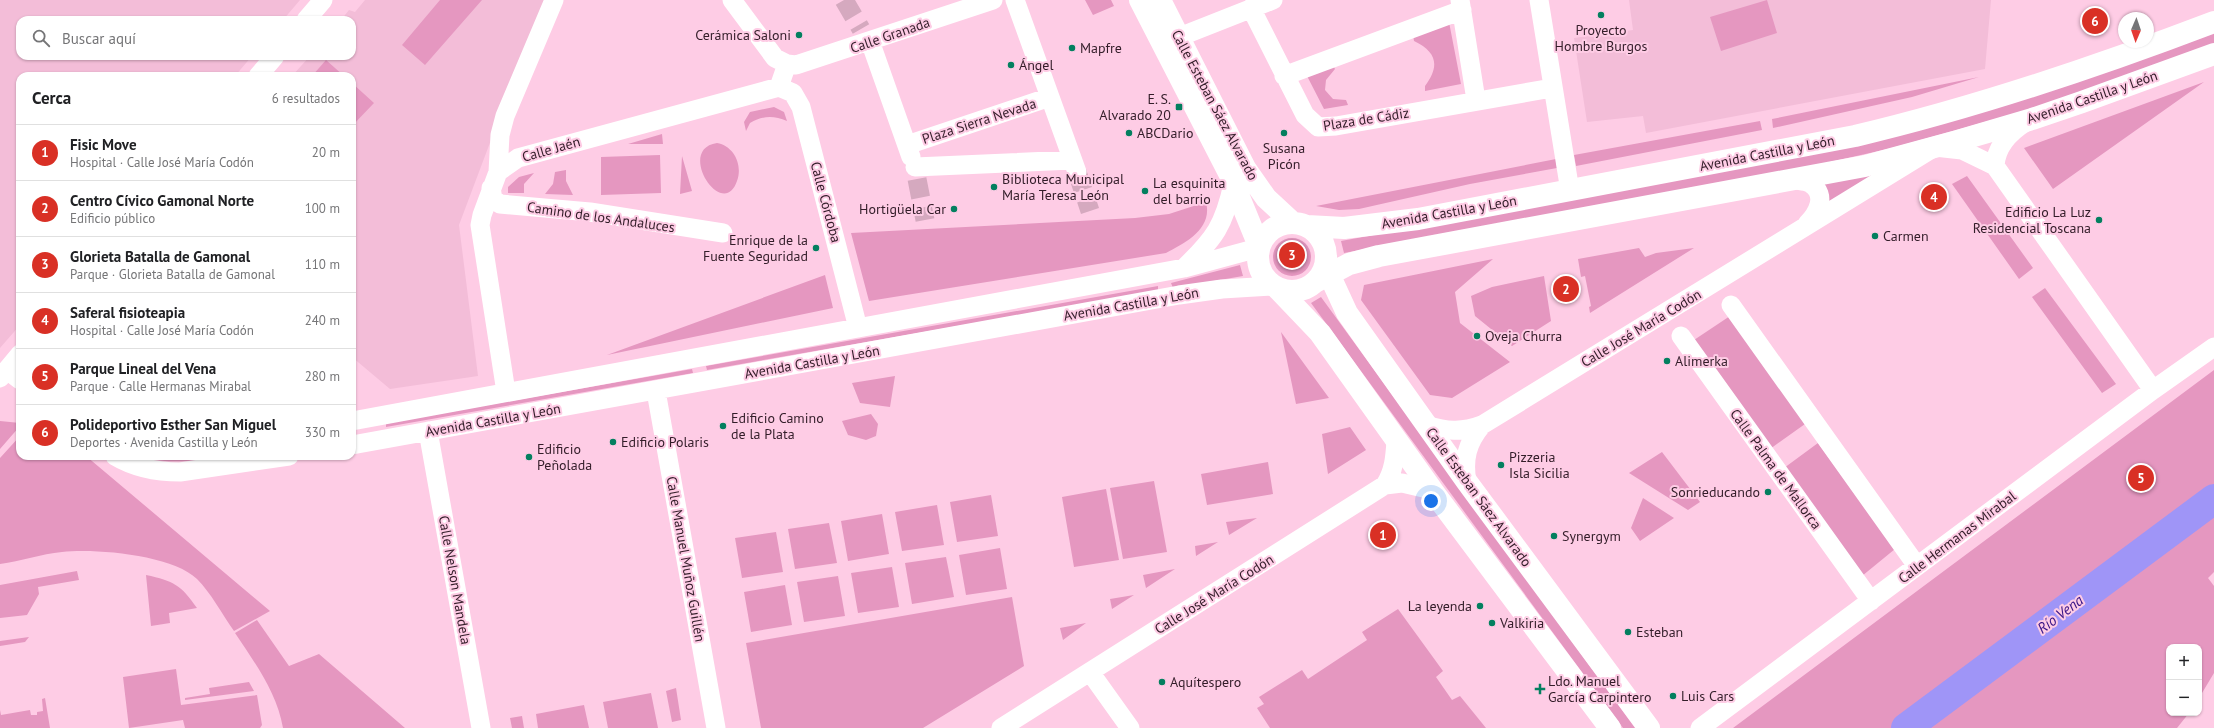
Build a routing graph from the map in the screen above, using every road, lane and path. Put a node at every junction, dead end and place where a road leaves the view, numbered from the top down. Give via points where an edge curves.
1 (323, 0) edge
2 (554, 0) edge
3 (732, 0) edge
4 (991, 0) edge
5 (1015, 0) edge
6 (1140, 0) edge
7 (1160, 0) edge
8 (1273, 0) edge
9 (1539, 0) edge
10 (1461, 5) edge
11 (1251, 8) junction
12 (309, 16) edge
13 (2214, 22) edge
14 (1179, 37) junction
15 (866, 38) junction
16 (2214, 54) edge
17 (272, 60) edge
18 (786, 64) junction
19 (261, 72) edge
20 (1284, 76) junction
21 (778, 87) junction
22 (1552, 88) junction
23 (1050, 97) junction
24 (1476, 100) junction
25 (2032, 119) junction
26 (907, 145) junction
27 (1935, 147) junction
28 (1995, 166) junction
29 (494, 180) junction
30 (1795, 180) junction
31 (1233, 184) junction
32 (1570, 191) junction
33 (1300, 224) junction
34 (1800, 231) junction
35 (723, 233) dead end
36 (1259, 247) junction
37 (1360, 261) junction
38 (1184, 268) junction
39 (1323, 271) junction
40 (1275, 287) junction
41 (1732, 305) dead end
42 (1347, 313) junction
43 (858, 328) junction
44 (1682, 336) dead end
45 (2214, 346) edge
46 (16, 362) edge
47 (9, 376) edge
48 (2153, 390) junction
49 (656, 391) junction
50 (506, 392) junction
51 (356, 420) edge
52 (1426, 425) junction
53 (1482, 425) junction
54 (428, 431) junction
55 (1396, 440) junction
56 (356, 444) edge
57 (123, 460) edge
58 (262, 460) edge
59 (1467, 482) junction
60 (1385, 485) junction
61 (1432, 490) junction
62 (1917, 566) junction
63 (1871, 601) junction
64 (1090, 672) junction
65 (481, 728) edge
66 (716, 728) edge
67 (1001, 728) edge
68 (1130, 728) edge
69 (1610, 728) edge
70 (1649, 728) edge
71 (1700, 728) edge

1 - 12 street
2 - 29 street via 505,116
3 - 18 street via 775,58
4 - 15 street, Calle Granada
5 - 23 street, Plaza Sierra Nevada
6 - 31 main road, Calle Esteban Sáez Alvarado
7 - 14 main road, Calle Esteban Sáez Alvarado
8 - 11 street
9 - 22 street
10 - 20 street
10 - 24 street
11 - 14 street
11 - 20 street, Plaza de Cádiz
13 - 32 main road, Avenida Castilla y León via 2042,84 1923,120 1847,138
14 - 33 main road, Calle Esteban Sáez Alvarado via 1247,172 1266,198
15 - 18 street, Calle Granada via 804,64
15 - 26 street, Plaza Sierra Nevada
16 - 25 main road, Avenida Castilla y León
17 - 19 street
18 - 21 street
20 - 24 street, Plaza de Cádiz via 1305,115 1318,127 1336,126
21 - 29 street, Calle Jaén via 518,158
21 - 43 street, Calle Córdoba via 793,93 801,107
22 - 24 street, Plaza de Cádiz
22 - 32 street
23 - 26 street, Plaza Sierra Nevada
23 - 26 street, Plaza Sierra Nevada via 1075,166 916,173
25 - 27 main road, Avenida Castilla y León
25 - 28 street via 2004,141 1996,155
27 - 28 street via 1962,150
27 - 30 main road, Avenida Castilla y León via 1865,166
27 - 34 street, Calle José María Codón
28 - 48 street
29 - 35 street, Camino de los Andaluces via 493,199 500,204 590,212
29 - 50 street via 482,215 481,233
30 - 34 street, Calle José María Codón via 1811,183 1818,192 1820,202 1819,210 1813,219
30 - 37 main road, Avenida Castilla y León
31 - 36 main road, Calle Esteban Sáez Alvarado
31 - 38 street, Avenida Castilla y León via 1226,215 1219,228 1212,240
32 - 33 main road, Avenida Castilla y León via 1410,220 1344,228
33 - 36 main road via 1274,228 1264,236
33 - 39 main road via 1322,240
34 - 53 street, Calle José María Codón
36 - 38 street, Avenida Castilla y León
36 - 40 main road via 1260,269
37 - 39 main road, Avenida Castilla y León
37 - 42 main road via 1350,272 1345,284
38 - 43 street, Avenida Castilla y León
39 - 40 main road via 1297,290
39 - 42 main road, Calle Esteban Sáez Alvarado
40 - 49 street, Avenida Castilla y León via 1222,289 1179,295
40 - 55 main road via 1320,333
41 - 62 street
42 - 52 main road, Calle Esteban Sáez Alvarado
43 - 50 street, Avenida Castilla y León
44 - 63 street, Calle Palma de Mallorca
45 - 48 street, Calle Hermanas Mirabal
46 - 47 street
48 - 62 street, Calle Hermanas Mirabal
49 - 54 street, Avenida Castilla y León
49 - 66 street, Calle Manuel Muñoz Guillén
50 - 51 street, Avenida Castilla y León
52 - 53 street, Calle José María Codón via 1461,431
52 - 59 main road, Calle Esteban Sáez Alvarado
53 - 59 street, Calle José María Codón via 1468,445 1465,456
54 - 56 street, Avenida Castilla y León
54 - 65 street, Calle Nelson Mandela
55 - 60 street via 1395,460
55 - 61 main road
57 - 58 street via 135,466 163,472 180,472
59 - 70 main road, Calle Esteban Sáez Alvarado
60 - 61 street, Calle José María Codón via 1402,483
60 - 64 street, Calle José María Codón
61 - 69 main road
62 - 63 street, Calle Hermanas Mirabal
63 - 71 street, Calle Hermanas Mirabal
64 - 67 street, Calle José María Codón
64 - 68 street

